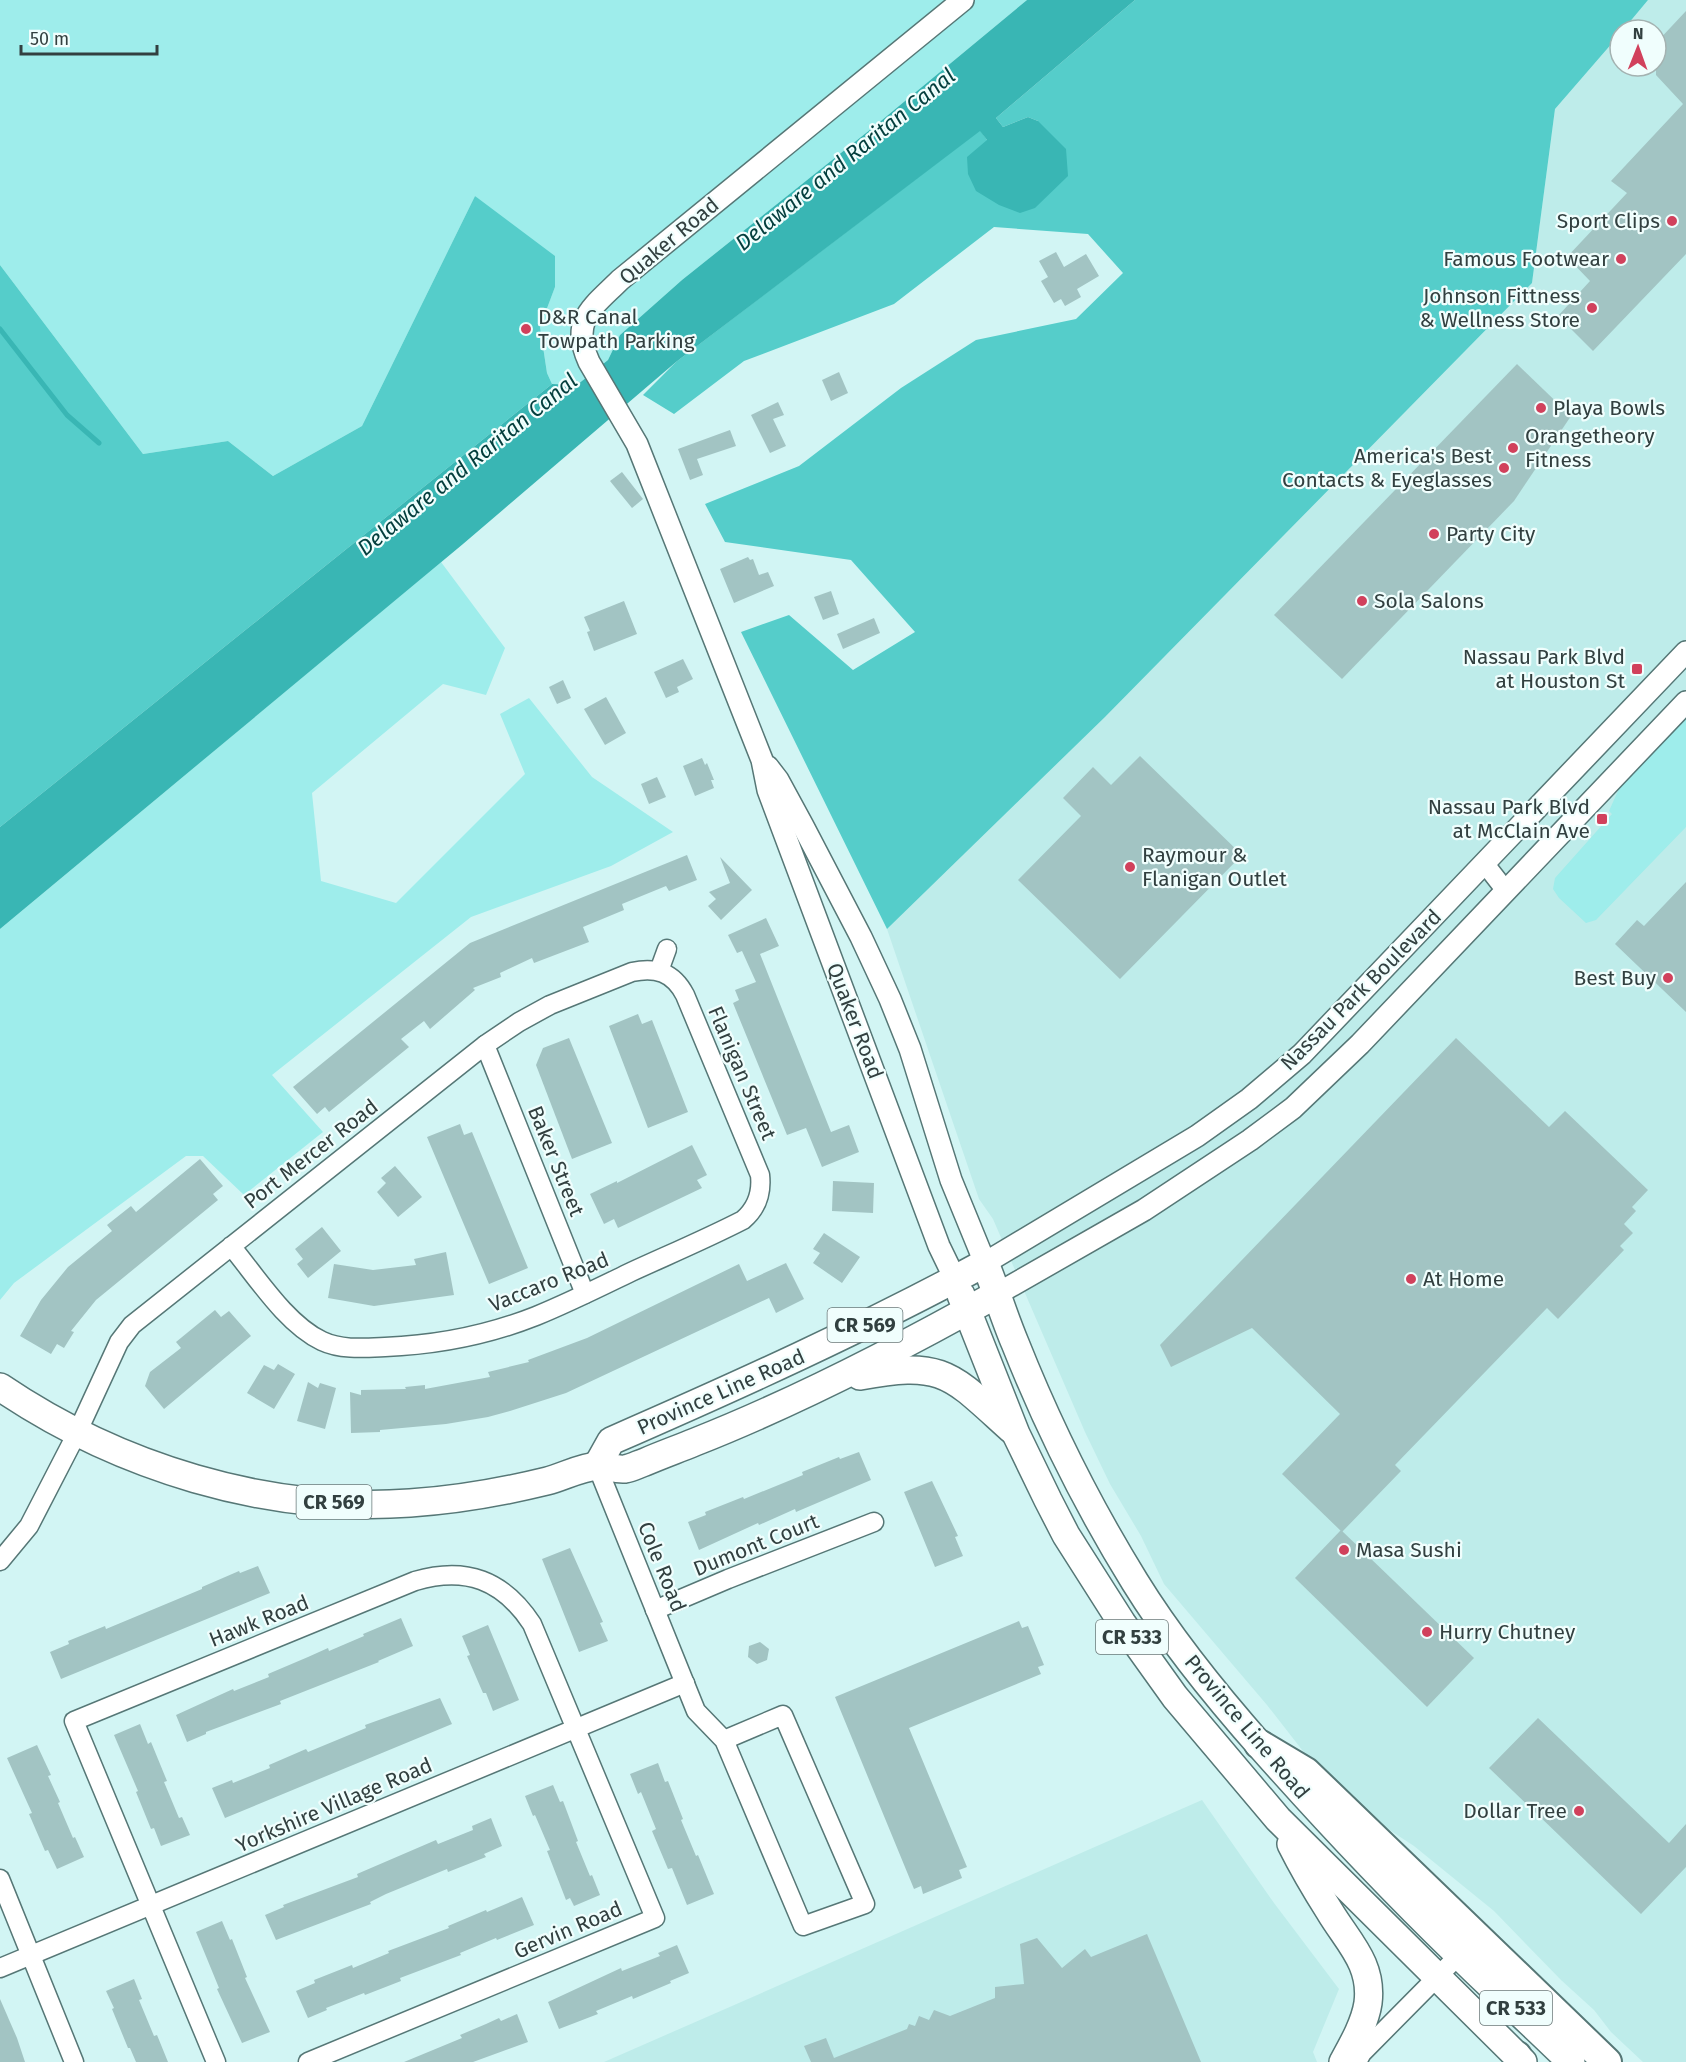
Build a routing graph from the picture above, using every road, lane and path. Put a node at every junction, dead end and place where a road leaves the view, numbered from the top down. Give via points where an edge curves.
1 (963, 0) edge
2 (1686, 652) edge
3 (1686, 702) edge
4 (762, 760) junction
5 (1485, 864) junction
6 (1506, 891) junction
7 (667, 949) dead end
8 (659, 971) junction
9 (485, 1045) junction
10 (738, 1223) joint
11 (231, 1246) junction
12 (985, 1263) junction
13 (955, 1279) junction
14 (585, 1294) junction
15 (998, 1294) junction
16 (967, 1311) junction
17 (831, 1382) junction
18 (0, 1387) edge
19 (77, 1433) junction
20 (1016, 1434) junction
21 (597, 1466) junction
22 (874, 1522) dead end
23 (0, 1561) edge
24 (655, 1610) junction
25 (685, 1683) junction
26 (576, 1729) junction
27 (724, 1740) junction
28 (1259, 1744) junction
29 (1278, 1819) junction
30 (0, 1879) edge
31 (151, 1906) junction
32 (31, 1955) junction
33 (1459, 1955) junction
34 (0, 1968) edge
35 (1436, 1978) junction
36 (1520, 2060) edge
37 (74, 2062) edge
38 (216, 2062) edge
39 (309, 2062) edge
40 (1343, 2062) edge
41 (1357, 2062) edge
42 (1571, 2062) edge
43 (1607, 2062) edge

1 - 4 street, Quaker Road / CR 533 via 607,293 584,320 580,334 589,362 637,444
2 - 5 street, Nassau Park Boulevard
3 - 6 street, Nassau Park Boulevard
4 - 12 street, Quaker Road via 778,780 803,826 890,999 910,1048 951,1180
4 - 13 street, Quaker Road / CR 533 via 768,790
5 - 6 street
5 - 12 street, Nassau Park Boulevard via 1302,1054 1249,1099 1197,1136
6 - 15 street, Nassau Park Boulevard via 1293,1108 1144,1210
7 - 8 street
8 - 9 street, Port Mercer Road via 632,972 550,1005
8 - 10 street, Flanigan Street via 671,977 685,995 760,1175 766,1200
9 - 11 street, Port Mercer Road
9 - 14 street, Baker Street
10 - 14 street, Vaccaro Road
11 - 14 street, Vaccaro Road via 291,1319 324,1342 342,1347 447,1341 535,1316
11 - 19 street, Port Mercer Road via 132,1325 119,1342
12 - 13 main road, Province Line Road / CR 569
12 - 15 main road, CR 533
13 - 16 main road, CR 533
13 - 21 main road, Province Line Road / CR 569 via 774,1370 611,1441
15 - 16 main road, Province Line Road / CR 569
15 - 28 main road, Province Line Road / CR 533 via 1052,1429 1113,1547 1187,1657
16 - 17 main road, Province Line Road / CR 569
16 - 20 main road, Province Line Road / CR 533
17 - 20 main road via 892,1370 931,1370 964,1387
17 - 21 main road, Province Line Road / CR 569 via 626,1469
18 - 19 main road, Province Line Road / CR 569
19 - 21 main road, Province Line Road / CR 569 via 169,1470 233,1488 351,1504 454,1499
19 - 23 street, Port Mercer Road via 28,1526
20 - 29 main road, Province Line Road / CR 533 via 1066,1535 1122,1623 1181,1706
21 - 24 street, Cole Road
22 - 24 street, Dumont Court
24 - 25 street, Cole Road
25 - 26 street, Yorkshire Village Road
25 - 27 street, Cole Road via 696,1711
26 - 31 street, Yorkshire Village Road
26 - 31 street, Hawk Road via 522,1608 491,1583 454,1574 415,1581 74,1721
26 - 39 street, Gervin Road via 655,1918
27 - 27 street via 783,1715 865,1904 803,1926
28 - 33 main road, Province Line Road / CR 533
28 - 43 highway via 1306,1772
29 - 35 main road, Province Line Road / CR 533
29 - 40 main road via 1307,1876 1357,1950 1367,1976 1366,2014
30 - 32 street
31 - 32 street, Yorkshire Village Road
31 - 38 street
32 - 34 street, Yorkshire Village Road
32 - 37 street
33 - 35 street
33 - 42 main road, Province Line Road / CR 533
35 - 36 main road, Province Line Road / CR 533
35 - 41 street

